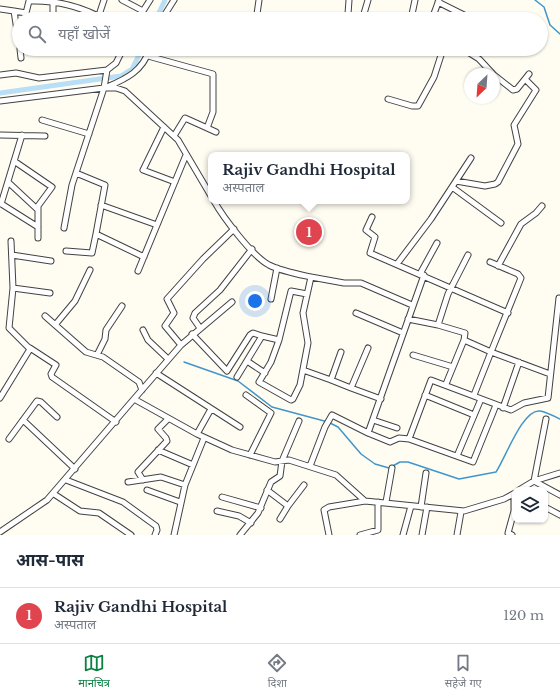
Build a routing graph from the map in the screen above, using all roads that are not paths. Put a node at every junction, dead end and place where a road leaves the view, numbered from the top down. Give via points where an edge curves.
1 (104, 0) edge
2 (122, 0) edge
3 (150, 0) edge
4 (174, 0) edge
5 (259, 0) edge
6 (349, 0) edge
7 (368, 0) edge
8 (414, 0) edge
9 (54, 1) junction
10 (438, 1) edge
11 (0, 9) edge
12 (14, 11) joint
13 (143, 11) joint
14 (20, 12) edge
15 (26, 12) edge
16 (53, 12) edge
17 (88, 12) edge
18 (100, 12) edge
19 (166, 12) edge
20 (257, 12) edge
21 (348, 12) edge
22 (364, 12) edge
23 (412, 12) edge
24 (434, 12) edge
25 (459, 12) edge
26 (119, 56) edge
27 (148, 56) joint
28 (440, 56) edge
29 (474, 56) edge
30 (488, 68) edge
31 (107, 72) junction
32 (529, 74) dead end
33 (0, 75) edge
34 (500, 79) edge
35 (525, 80) junction
36 (104, 88) junction
37 (388, 99) dead end
38 (0, 101) edge
39 (42, 120) dead end
40 (164, 127) junction
41 (207, 128) junction
42 (216, 132) dead end
43 (89, 134) junction
44 (0, 135) edge
45 (22, 135) junction
46 (45, 136) dead end
47 (174, 136) junction
48 (186, 155) junction
49 (471, 158) dead end
50 (14, 161) junction
51 (76, 173) junction
52 (456, 181) junction
53 (8, 182) junction
54 (175, 182) junction
55 (452, 187) junction
56 (208, 191) edge
57 (1, 203) edge
58 (216, 204) edge
59 (101, 206) junction
60 (542, 206) dead end
61 (38, 209) junction
62 (372, 217) dead end
63 (501, 223) dead end
64 (157, 225) junction
65 (38, 227) junction
66 (64, 228) dead end
67 (234, 229) junction
68 (96, 234) junction
69 (38, 238) dead end
70 (11, 241) dead end
71 (437, 243) dead end
72 (252, 249) junction
73 (66, 251) dead end
74 (12, 255) junction
75 (468, 255) dead end
76 (144, 256) junction
77 (52, 261) dead end
78 (490, 262) dead end
79 (397, 264) junction
80 (498, 266) junction
81 (278, 268) junction
82 (90, 270) dead end
83 (138, 270) dead end
84 (422, 274) junction
85 (311, 277) junction
86 (14, 288) junction
87 (451, 288) junction
88 (50, 293) dead end
89 (307, 294) junction
90 (559, 298) dead end
91 (271, 299) dead end
92 (232, 302) dead end
93 (412, 305) junction
94 (122, 306) dead end
95 (356, 313) dead end
96 (508, 313) junction
97 (45, 316) dead end
98 (408, 319) junction
99 (55, 325) junction
100 (438, 325) junction
101 (200, 328) junction
102 (143, 330) dead end
103 (403, 333) junction
104 (192, 334) junction
105 (262, 336) junction
106 (279, 340) junction
107 (464, 340) junction
108 (180, 346) junction
109 (30, 348) junction
110 (368, 348) dead end
111 (340, 352) dead end
112 (492, 352) junction
113 (97, 355) junction
114 (413, 355) dead end
115 (170, 357) junction
116 (247, 361) junction
117 (519, 362) junction
118 (453, 366) junction
119 (303, 370) junction
120 (265, 373) junction
121 (156, 374) junction
122 (550, 374) junction
123 (237, 377) dead end
124 (330, 380) junction
125 (446, 384) junction
126 (351, 388) junction
127 (142, 390) junction
128 (246, 395) dead end
129 (425, 395) junction
130 (474, 395) junction
131 (0, 398) edge
132 (134, 399) junction
133 (381, 399) junction
134 (481, 399) junction
135 (496, 405) junction
136 (503, 408) junction
137 (211, 409) junction
138 (474, 415) junction
139 (57, 417) dead end
140 (168, 419) junction
141 (546, 419) dead end
142 (23, 420) junction
143 (373, 420) junction
144 (116, 422) junction
145 (299, 422) dead end
146 (240, 427) dead end
147 (397, 428) dead end
148 (368, 433) junction
149 (197, 434) junction
150 (9, 438) dead end
151 (204, 438) junction
152 (409, 439) junction
153 (158, 450) junction
154 (250, 455) junction
155 (457, 456) junction
156 (282, 461) junction
157 (192, 465) junction
158 (310, 466) junction
159 (392, 468) dead end
160 (75, 469) junction
161 (426, 473) dead end
162 (560, 473) edge
163 (66, 480) junction
164 (143, 480) junction
165 (534, 481) junction
166 (128, 482) dead end
167 (185, 484) junction
168 (304, 485) dead end
169 (524, 487) edge
170 (147, 490) dead end
171 (267, 490) junction
172 (54, 494) junction
173 (512, 494) edge
174 (560, 495) edge
175 (222, 497) dead end
176 (365, 501) junction
177 (180, 502) junction
178 (378, 502) junction
179 (386, 502) junction
180 (288, 506) junction
181 (411, 506) junction
182 (424, 507) junction
183 (261, 508) junction
184 (548, 509) edge
185 (217, 511) dead end
186 (461, 512) junction
187 (560, 515) edge
188 (512, 519) edge
189 (280, 520) dead end
190 (250, 522) junction
191 (0, 532) edge
192 (131, 535) edge
193 (155, 535) edge
194 (174, 535) edge
195 (240, 535) edge
196 (328, 535) edge
197 (360, 535) edge
198 (403, 535) edge
199 (422, 535) edge
200 (457, 535) edge
201 (512, 535) edge

1 - 18 street
2 - 13 street
3 - 13 street
4 - 19 street
5 - 20 street
6 - 21 street
7 - 22 street
8 - 23 street
9 - 15 street via 29,1
9 - 16 street
9 - 17 street
10 - 24 street
10 - 25 street
11 - 12 street
12 - 14 street
26 - 31 street
27 - 36 street via 135,74
27 - 41 street via 213,74 213,112
28 - 37 street via 434,77 418,106
29 - 30 street
31 - 33 street via 39,78 16,73
31 - 36 street
32 - 35 street
34 - 35 street via 513,90
35 - 52 street via 536,90 514,125 518,144 500,179 495,184 484,186
36 - 38 street
36 - 40 street via 125,91
36 - 43 street
39 - 43 street
40 - 47 street
40 - 54 street via 142,170
41 - 42 street
41 - 47 street via 185,118
43 - 51 street
44 - 45 street
45 - 46 street
45 - 50 street
47 - 48 street
48 - 54 street
48 - 56 street
49 - 52 street
50 - 53 street
50 - 61 street via 51,185 52,189 41,201
51 - 59 street via 105,185
51 - 66 street
52 - 55 street
53 - 57 street
53 - 61 street
54 - 64 street
55 - 63 street
55 - 79 street
57 - 65 street
58 - 67 street
59 - 64 street
59 - 68 street
60 - 80 street via 521,224
61 - 65 street
62 - 79 street via 366,230 375,236 369,252
64 - 76 street
65 - 69 street
67 - 72 street
67 - 108 street via 167,299 174,313 165,326
68 - 73 street via 92,253
68 - 76 street
70 - 74 street
71 - 84 street
72 - 81 street via 265,262
72 - 101 street via 220,290 195,313 193,318
74 - 77 street
74 - 86 street
75 - 87 street
76 - 83 street
78 - 80 street
79 - 84 street
80 - 96 street via 518,274 521,278
81 - 85 street
81 - 91 street
82 - 99 street via 75,300
84 - 87 street
84 - 93 street
85 - 89 street
85 - 93 street via 344,283 361,283
86 - 88 street
86 - 109 street via 9,328
87 - 96 street
87 - 100 street
89 - 106 street via 291,291
89 - 119 street via 303,313 309,339
90 - 122 street
92 - 101 street
93 - 98 street
94 - 113 street via 106,330
95 - 103 street
96 - 112 street
97 - 99 street
98 - 100 street
98 - 103 street
99 - 113 street via 86,352
100 - 107 street via 465,333
101 - 104 street
102 - 115 street via 148,340
103 - 133 street
104 - 105 street via 227,371 252,333
104 - 108 street
105 - 106 street
105 - 116 street
106 - 120 street
107 - 112 street
107 - 118 street
108 - 115 street
109 - 131 street
109 - 144 street via 56,366 52,377
110 - 126 street
111 - 124 street
112 - 117 street
112 - 130 street
113 - 127 street via 138,382
114 - 118 street
115 - 121 street
116 - 120 street
116 - 123 street
117 - 122 street
117 - 136 street
118 - 125 street
119 - 120 street via 300,385 291,400 260,384
119 - 124 street
121 - 127 street
121 - 137 street
122 - 136 street via 548,398 524,403 511,410
124 - 126 street
125 - 129 street via 431,380
125 - 130 street
126 - 133 street
127 - 132 street
128 - 154 street via 271,413
129 - 138 street
129 - 152 street
130 - 134 street
132 - 140 street
132 - 144 street
133 - 143 street
134 - 135 street
134 - 138 street
135 - 136 street
135 - 155 street via 476,460 472,462
137 - 146 street
137 - 149 street
138 - 155 street
139 - 142 street via 37,401
140 - 149 street
140 - 153 street via 158,429 167,440
141 - 165 street
142 - 150 street
142 - 160 street
143 - 147 street
143 - 148 street
144 - 160 street
145 - 156 street
148 - 152 street via 390,442 399,438
148 - 158 street via 332,415
149 - 151 street
151 - 154 street
151 - 157 street
152 - 155 street
153 - 157 street
153 - 164 street via 138,472
154 - 156 street via 275,462
156 - 158 street via 289,460
156 - 171 street via 280,476 271,482
157 - 167 street
158 - 176 street via 339,476
159 - 179 street
160 - 163 street
161 - 182 street
162 - 165 street
163 - 172 street
163 - 193 street via 128,504 156,526
164 - 166 street
164 - 167 street via 161,477
165 - 169 street
165 - 174 street
167 - 177 street
168 - 180 street
170 - 177 street
171 - 180 street
171 - 183 street
172 - 191 street
172 - 192 street via 76,509 99,513
173 - 186 street
175 - 183 street
176 - 178 street
176 - 196 street via 324,510
177 - 194 street
178 - 179 street
178 - 197 street via 378,530
179 - 181 street
180 - 189 street
181 - 182 street
181 - 198 street
182 - 186 street
182 - 199 street
183 - 190 street
184 - 187 street
185 - 190 street via 239,516
186 - 200 street
188 - 201 street via 508,533
190 - 195 street

